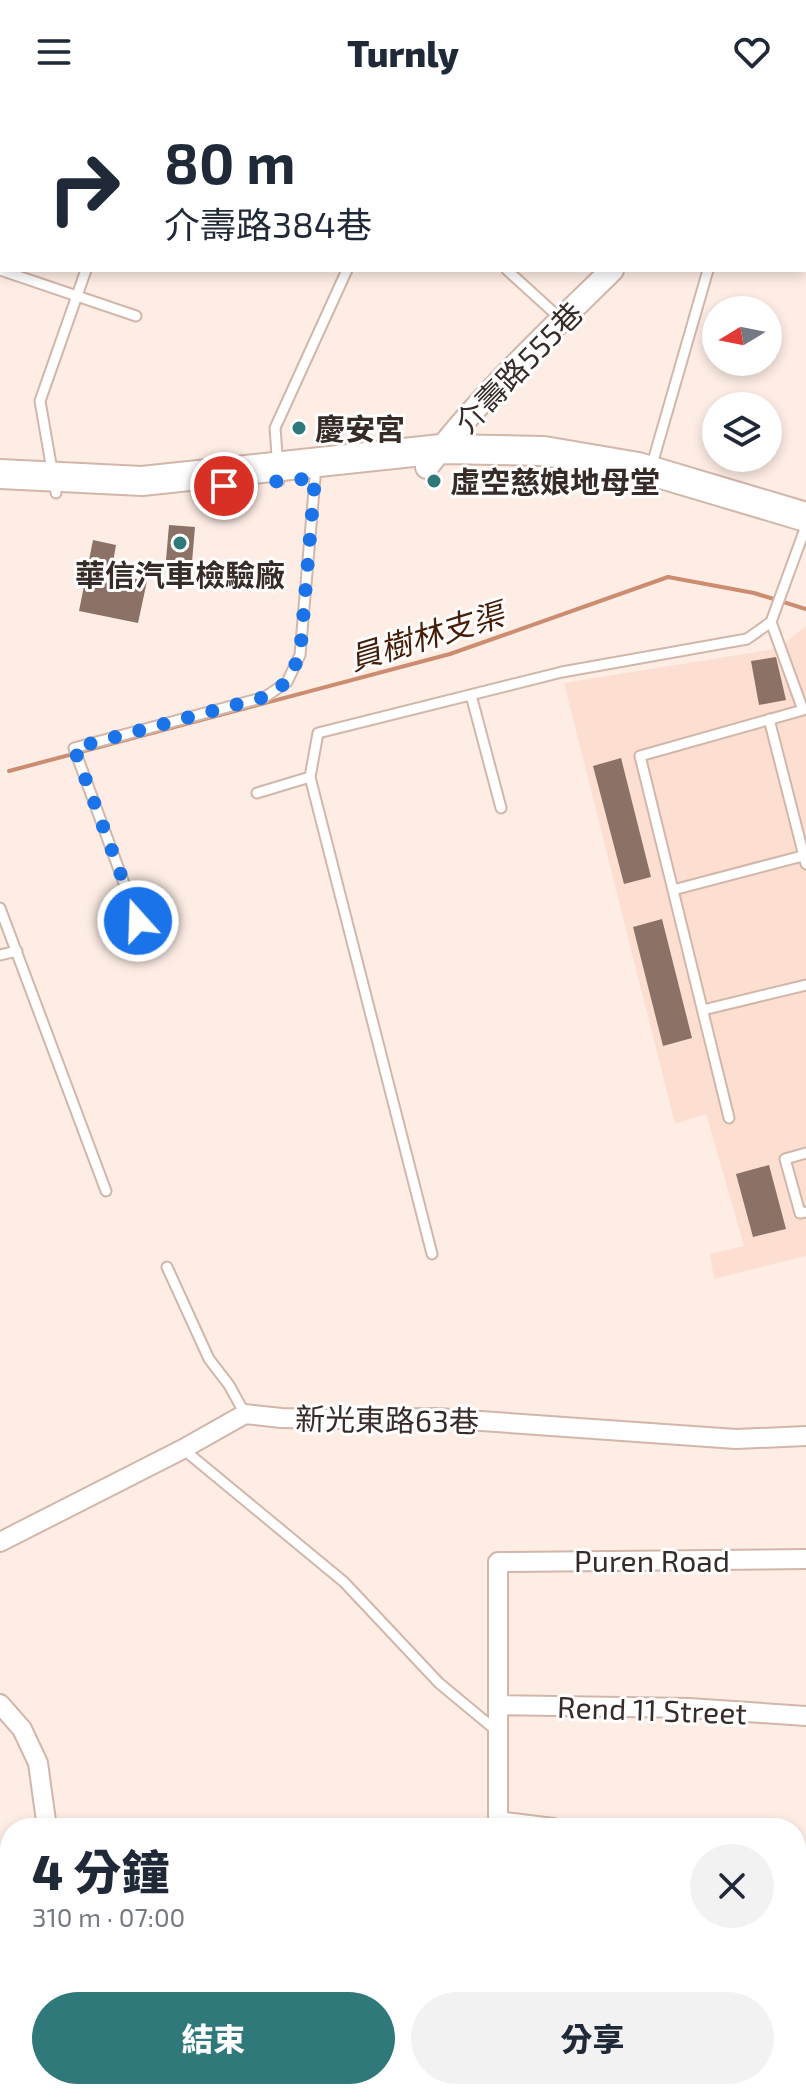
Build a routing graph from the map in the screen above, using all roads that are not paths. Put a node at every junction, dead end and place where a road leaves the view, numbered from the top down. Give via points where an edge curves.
1 (6, 272) edge
2 (85, 272) edge
3 (346, 272) edge
4 (509, 272) edge
5 (610, 272) edge
6 (707, 272) edge
7 (77, 297) junction
8 (136, 316) dead end
9 (562, 320) junction
10 (434, 458) junction
11 (314, 470) junction
12 (650, 471) junction
13 (0, 474) edge
14 (278, 474) junction
15 (55, 485) junction
16 (0, 490) edge
17 (805, 528) edge
18 (771, 622) junction
19 (471, 695) junction
20 (804, 710) edge
21 (769, 719) junction
22 (310, 777) junction
23 (257, 793) dead end
24 (501, 808) dead end
25 (805, 859) edge
26 (673, 890) junction
27 (0, 908) edge
28 (138, 921) dead end
29 (17, 951) junction
30 (0, 955) edge
31 (806, 985) edge
32 (703, 1010) junction
33 (729, 1118) dead end
34 (806, 1153) edge
35 (106, 1191) dead end
36 (806, 1212) edge
37 (432, 1254) dead end
38 (167, 1267) dead end
39 (245, 1414) junction
40 (806, 1436) edge
41 (183, 1449) junction
42 (0, 1542) edge
43 (806, 1559) edge
44 (0, 1704) edge
45 (498, 1705) junction
46 (806, 1716) edge
47 (498, 1732) junction
48 (46, 1818) edge
49 (498, 1818) edge

1 - 7 lane
2 - 7 lane
3 - 14 lane via 275,428
4 - 9 lane
5 - 9 street, 介壽路555巷
6 - 12 lane
7 - 8 lane
7 - 15 lane via 40,401
9 - 10 street, 介壽路555巷
10 - 11 main road
10 - 12 main road via 544,451
10 - 17 main road via 546,469 670,493
11 - 14 main road
11 - 28 lane via 300,655 287,682 265,697 74,748
12 - 17 main road
13 - 15 main road
14 - 15 main road via 113,496
15 - 16 main road
17 - 18 lane
18 - 19 lane via 747,639 562,672
18 - 20 lane
19 - 22 lane via 318,733
19 - 24 lane
20 - 21 lane
21 - 25 lane
21 - 26 lane via 640,756
22 - 23 lane
22 - 37 lane
25 - 26 lane
26 - 32 lane
27 - 29 lane
29 - 30 lane
29 - 35 lane
31 - 32 lane
32 - 33 lane
34 - 36 lane via 785,1159 800,1213
38 - 39 lane via 209,1359
39 - 40 street, 新光東路63巷 via 438,1418 736,1439
39 - 41 street
41 - 42 street
41 - 47 lane via 344,1582 439,1683
43 - 45 street, Puren Road via 498,1562
44 - 48 street via 22,1729 38,1763
45 - 46 street, Rend 11 Street
45 - 47 street
47 - 49 street

